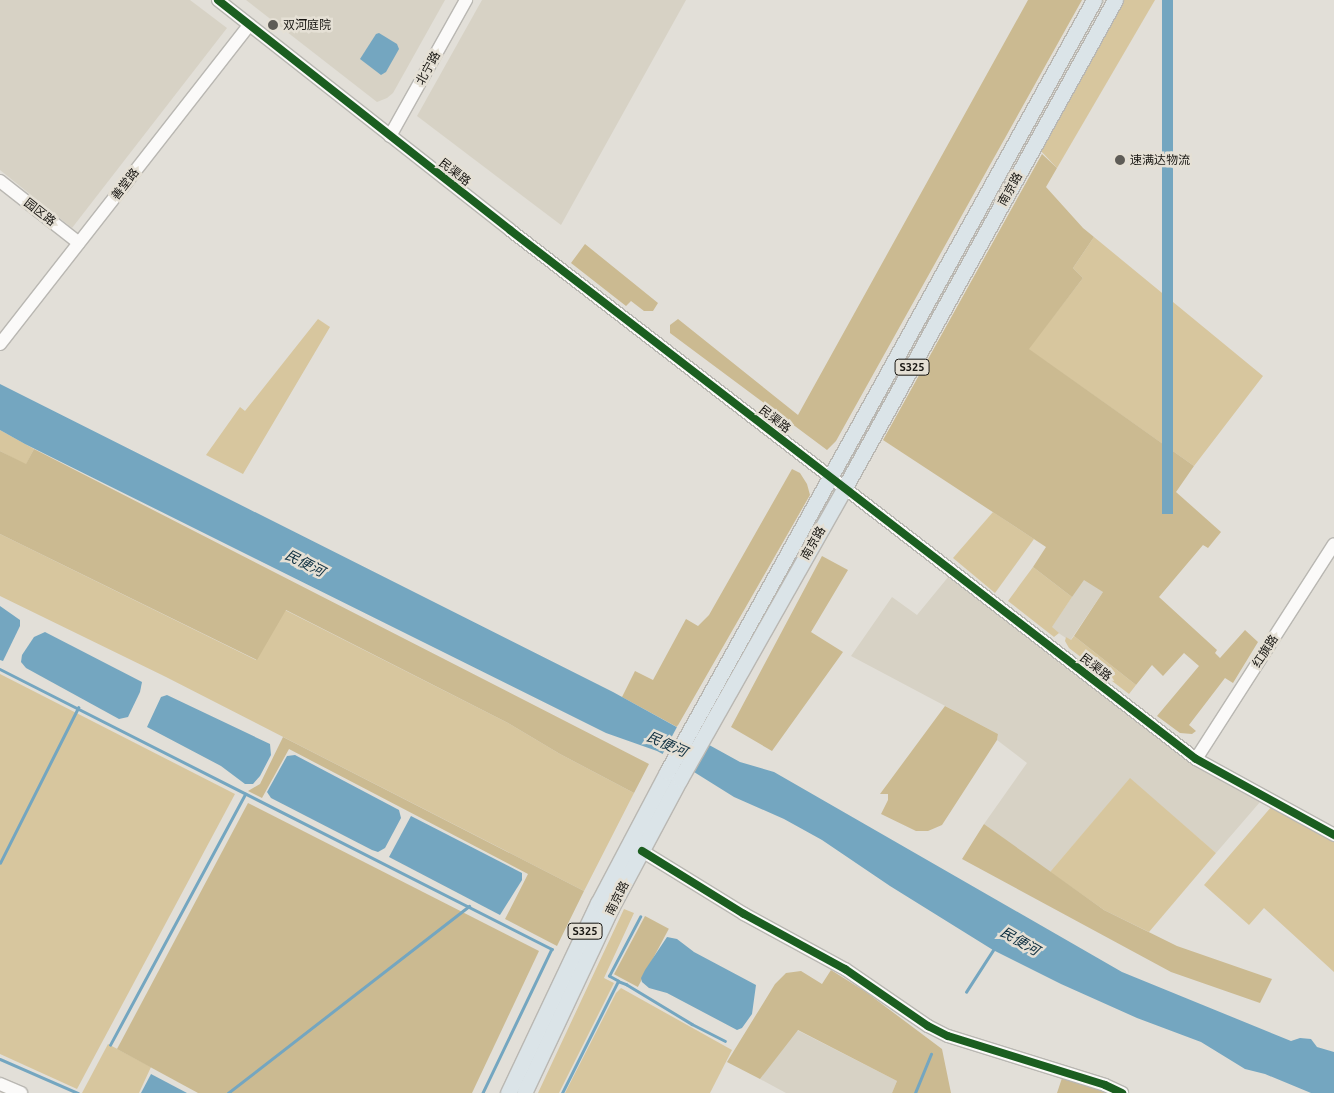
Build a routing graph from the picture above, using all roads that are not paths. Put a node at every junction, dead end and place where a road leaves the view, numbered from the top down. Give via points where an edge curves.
1 (218, 0) edge
2 (466, 0) edge
3 (1094, 0) edge
4 (1115, 0) edge
5 (249, 25) junction
6 (390, 136) junction
7 (0, 181) edge
8 (79, 243) junction
9 (0, 344) edge
10 (830, 476) junction
11 (845, 487) junction
12 (1334, 544) edge
13 (699, 728) junction
14 (1196, 758) junction
15 (673, 775) junction
16 (1334, 835) edge
17 (642, 851) junction
18 (0, 1084) edge
19 (21, 1093) edge
20 (508, 1093) edge
21 (524, 1093) edge
22 (1122, 1093) edge

1 - 5 street, 民渠路
2 - 6 street, 北宁路
3 - 10 main road, 南京路 / S325
4 - 11 main road, 南京路 / S325
5 - 6 street, 民渠路
5 - 8 street, 善堂路
6 - 10 street, 民渠路
7 - 8 street, 园区路
8 - 9 street, 善堂路
10 - 11 street, 民渠路
10 - 13 main road, 南京路 / S325
11 - 13 main road, 南京路 / S325
11 - 14 street, 民渠路
12 - 14 street, 红旗路
13 - 15 main road, 南京路 / S325
14 - 16 street, 民渠路
15 - 17 main road, 南京路 / S325
15 - 20 main road, 南京路 / S325 via 598,903
17 - 21 main road, 南京路 / S325 via 611,908
17 - 22 street via 744,914 845,969 928,1026 948,1036
18 - 19 street

